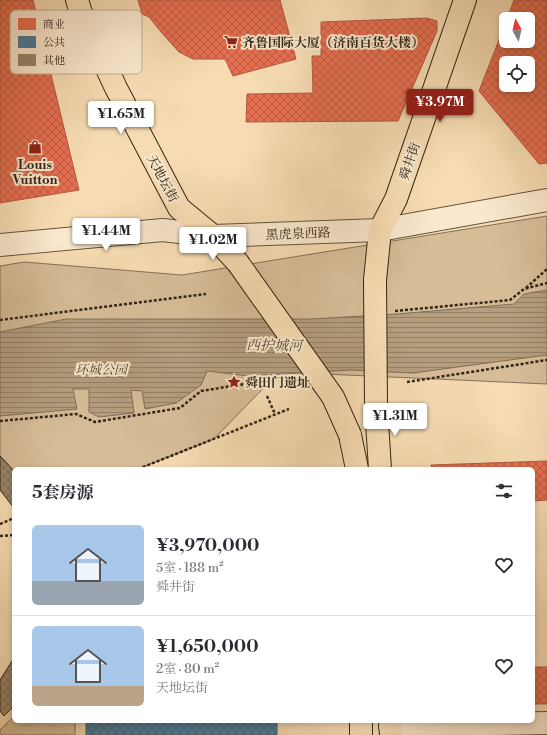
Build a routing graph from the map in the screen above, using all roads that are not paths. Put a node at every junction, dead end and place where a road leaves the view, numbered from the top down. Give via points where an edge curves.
1 (77, 0) edge
2 (465, 0) edge
3 (80, 10) edge
4 (109, 74) edge
5 (547, 200) edge
6 (380, 230) junction
7 (213, 236) junction
8 (0, 245) edge
9 (357, 467) edge
10 (380, 467) edge
11 (361, 723) edge
12 (547, 723) edge
13 (390, 727) edge
14 (361, 735) edge

1 - 3 main road, 天地坛街
2 - 6 main road, 舜井街 via 396,199
4 - 7 main road, 天地坛街 via 179,208
5 - 6 street, 黑虎泉西路
6 - 7 street, 黑虎泉西路
6 - 10 main road, bridge via 375,280 376,407
7 - 8 street, 黑虎泉西路 via 163,230
7 - 9 main road, 天地坛街, bridge via 238,263 333,397 350,435
11 - 14 main road
12 - 13 street

